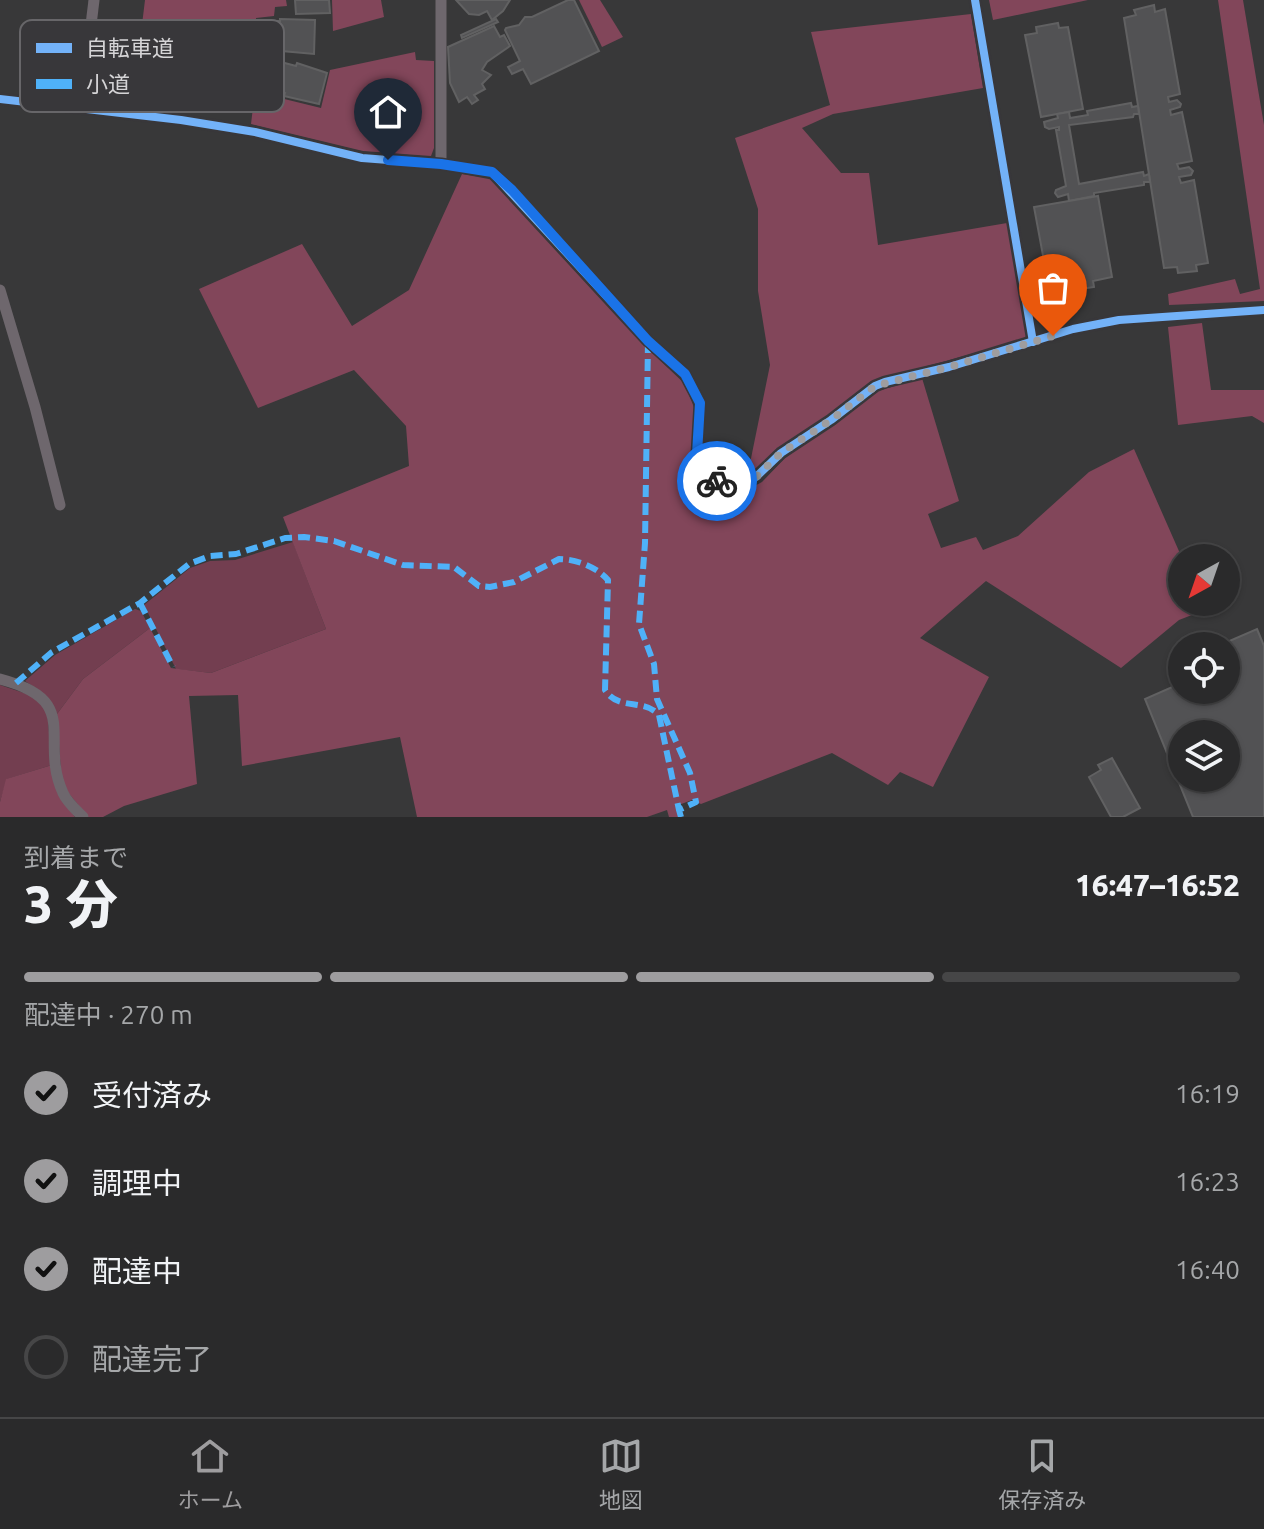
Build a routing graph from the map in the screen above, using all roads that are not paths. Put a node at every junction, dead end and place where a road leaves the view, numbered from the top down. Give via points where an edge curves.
1 (94, 0) edge
2 (441, 0) edge
3 (975, 0) edge
4 (92, 20) edge
5 (0, 99) edge
6 (20, 101) edge
7 (110, 112) edge
8 (441, 164) junction
9 (0, 290) edge
10 (1264, 310) edge
11 (1033, 342) junction
12 (60, 505) dead end
13 (0, 679) edge
14 (83, 817) edge

1 - 4 street
2 - 8 street
3 - 11 street
5 - 6 street
7 - 8 street via 240,130 362,158
8 - 11 street via 492,172 685,374 700,403 697,454 702,469 719,482 743,484 756,477 875,386
9 - 12 street
10 - 11 street via 1119,320
13 - 14 street via 39,695 51,708 63,792

